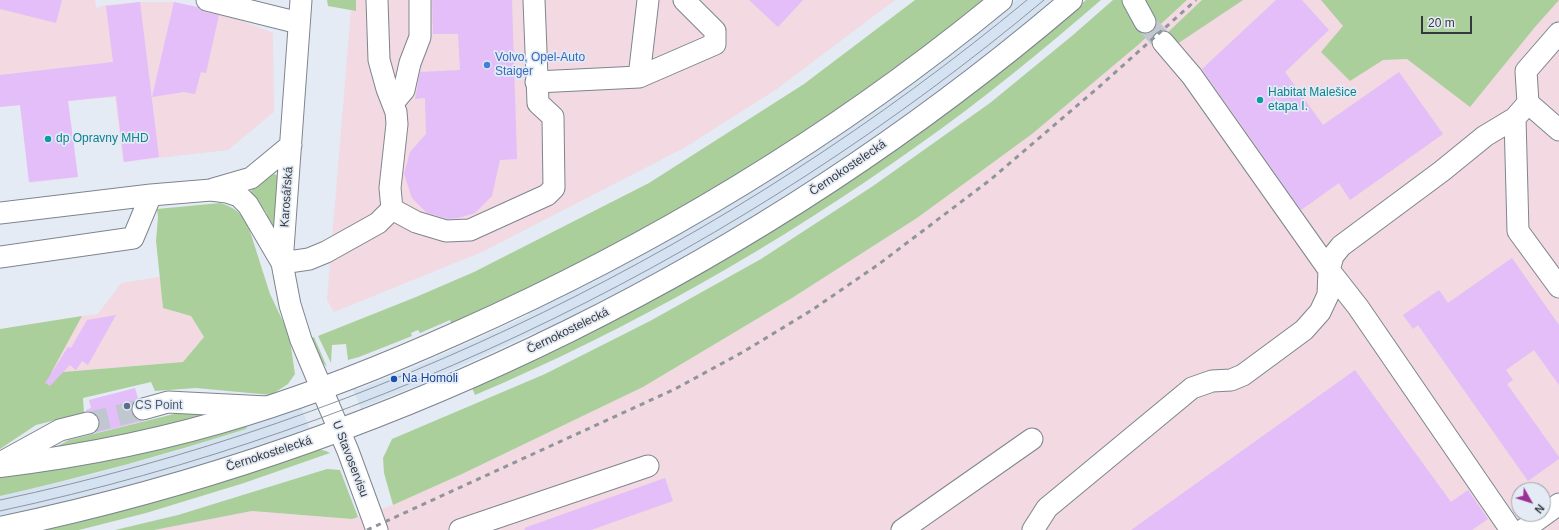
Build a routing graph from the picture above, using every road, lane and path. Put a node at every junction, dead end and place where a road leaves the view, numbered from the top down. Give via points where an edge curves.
1 (207, 0) edge
2 (301, 0) edge
3 (377, 0) edge
4 (420, 0) edge
5 (534, 0) edge
6 (648, 0) edge
7 (684, 0) edge
8 (1001, 0) edge
9 (1071, 0) edge
10 (1133, 0) edge
11 (1145, 22) tunnel mouth
12 (299, 23) junction
13 (1559, 34) edge
14 (1163, 42) tunnel mouth
15 (639, 77) junction
16 (536, 82) junction
17 (394, 103) junction
18 (1522, 111) junction
19 (1559, 130) edge
20 (291, 145) junction
21 (211, 190) junction
22 (151, 195) junction
23 (392, 209) junction
24 (0, 213) edge
25 (0, 257) edge
26 (282, 263) junction
27 (1329, 270) junction
28 (1559, 288) edge
29 (321, 388) junction
30 (269, 407) junction
31 (142, 409) tunnel mouth
32 (88, 422) tunnel mouth
33 (339, 430) junction
34 (1032, 439) dead end
35 (0, 463) edge
36 (0, 466) edge
37 (648, 466) dead end
38 (1559, 504) edge
39 (4, 528) edge
40 (377, 530) edge
41 (460, 530) edge
42 (902, 530) edge
43 (1033, 530) edge
44 (1511, 530) edge
45 (1523, 530) edge

1 - 12 street
2 - 12 street, Karosářská
3 - 17 street via 379,60
4 - 17 street via 420,37 410,63 404,90
5 - 16 street
6 - 15 street
7 - 15 street via 715,31 715,44
8 - 29 main road via 853,111 691,215 502,313 410,354
9 - 33 main road, Černokostelecká via 983,72 912,124 815,191 737,240 650,289 532,349
10 - 11 street
12 - 20 street, Karosářská
13 - 18 street via 1526,72
14 - 27 street via 1192,76
15 - 16 street
16 - 23 street via 538,103 553,117 554,188 547,195 470,230 446,231 416,222
17 - 23 street via 397,124 390,188
18 - 19 street
18 - 27 street via 1485,136 1341,246 1333,256
18 - 28 street via 1518,231
20 - 21 street via 251,178
20 - 26 street, Karosářská
21 - 22 street
21 - 26 street via 239,196 248,205
22 - 24 street
22 - 25 street via 133,238
23 - 26 street via 378,223 326,252 309,259
26 - 29 street, Karosářská via 290,305
27 - 43 street via 1328,295 1320,312 1304,330 1243,375 1192,388 1047,508
27 - 44 street via 1358,307
29 - 30 main road
29 - 33 street, U Stavoservisu
30 - 31 street via 168,402
30 - 36 main road via 149,440
32 - 35 street via 60,430
33 - 39 main road, Černokostelecká via 173,485
33 - 40 street, U Stavoservisu
34 - 42 street
37 - 41 street
38 - 45 street

